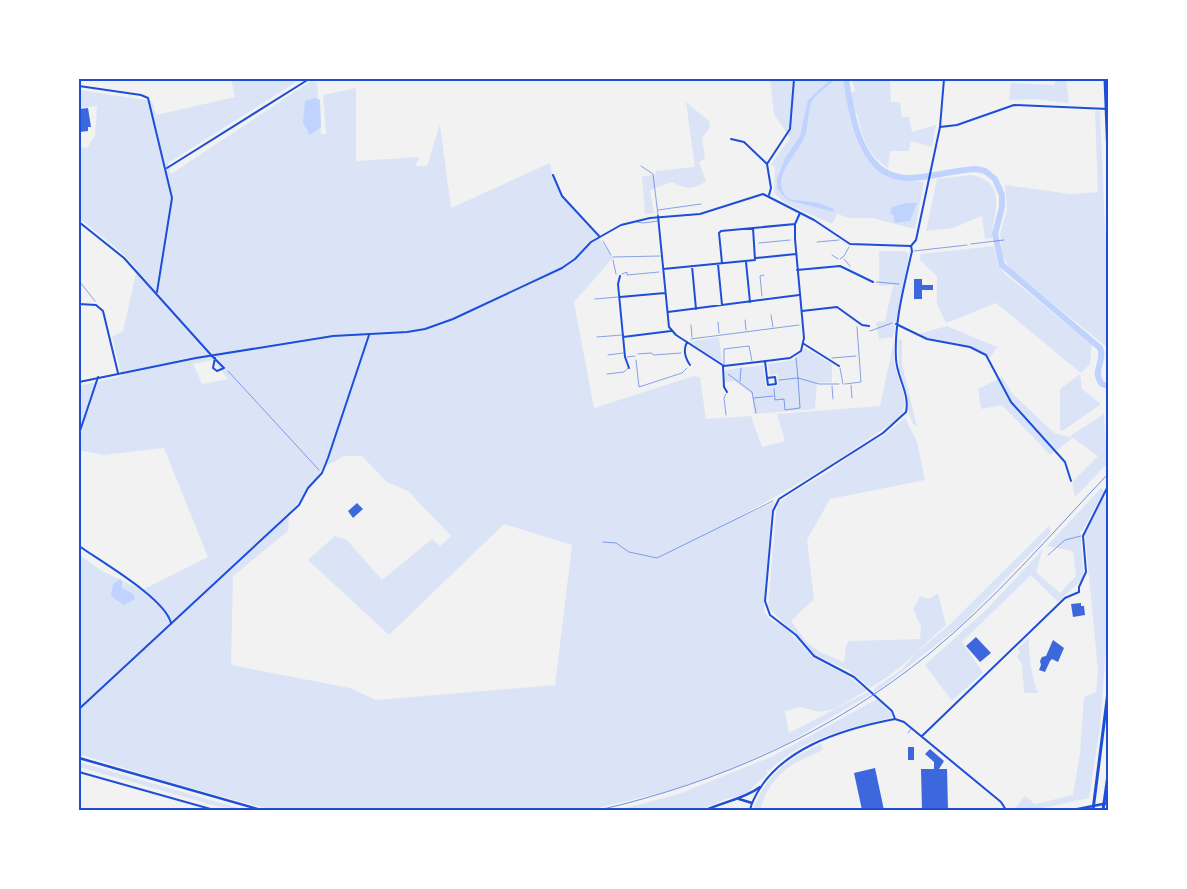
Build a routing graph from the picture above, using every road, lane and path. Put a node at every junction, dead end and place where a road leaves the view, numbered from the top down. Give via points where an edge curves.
1 (309, 79) edge
2 (794, 79) edge
3 (944, 79) edge
4 (1105, 79) edge
5 (79, 86) edge
6 (1108, 109) edge
7 (940, 127) junction
8 (731, 139) dead end
9 (1108, 157) edge
10 (767, 164) junction
11 (640, 166) dead end
12 (166, 168) junction
13 (553, 175) dead end
14 (769, 196) junction
15 (701, 204) dead end
16 (657, 211) junction
17 (800, 213) junction
18 (658, 216) junction
19 (635, 221) junction
20 (659, 221) junction
21 (79, 222) edge
22 (795, 224) junction
23 (753, 228) junction
24 (599, 236) junction
25 (602, 239) dead end
26 (794, 239) junction
27 (841, 239) junction
28 (1004, 240) dead end
29 (817, 242) dead end
30 (755, 244) junction
31 (850, 244) junction
32 (967, 245) joint
33 (911, 246) junction
34 (912, 251) junction
35 (796, 254) junction
36 (832, 255) dead end
37 (662, 256) junction
38 (613, 258) junction
39 (756, 258) junction
40 (843, 258) junction
41 (840, 259) junction
42 (746, 261) junction
43 (722, 263) junction
44 (718, 264) junction
45 (692, 266) junction
46 (840, 266) junction
47 (850, 269) junction
48 (663, 270) junction
49 (797, 270) junction
50 (764, 275) dead end
51 (620, 276) junction
52 (79, 281) edge
53 (873, 282) joint
54 (899, 284) dead end
55 (157, 292) junction
56 (666, 292) junction
57 (800, 295) junction
58 (620, 297) junction
59 (595, 299) dead end
60 (763, 300) junction
61 (750, 302) junction
62 (79, 304) edge
63 (722, 305) junction
64 (99, 306) junction
65 (696, 309) junction
66 (802, 310) junction
67 (668, 312) junction
68 (771, 315) dead end
69 (745, 320) dead end
70 (857, 320) junction
71 (718, 322) dead end
72 (891, 322) dead end
73 (896, 324) junction
74 (691, 325) dead end
75 (803, 325) junction
76 (869, 326) dead end
77 (773, 328) junction
78 (671, 331) junction
79 (870, 331) dead end
80 (746, 332) junction
81 (369, 335) dead end
82 (719, 335) junction
83 (623, 336) junction
84 (596, 337) dead end
85 (693, 338) junction
86 (686, 342) junction
87 (804, 344) junction
88 (685, 352) junction
89 (608, 355) dead end
90 (625, 355) junction
91 (635, 356) junction
92 (858, 356) junction
93 (214, 357) junction
94 (828, 358) junction
95 (797, 360) dead end
96 (765, 361) junction
97 (752, 363) junction
98 (740, 364) junction
99 (690, 365) joint
100 (723, 366) junction
101 (839, 366) joint
102 (224, 368) junction
103 (629, 368) joint
104 (722, 371) junction
105 (118, 373) junction
106 (607, 374) dead end
107 (98, 377) junction
108 (767, 378) junction
109 (798, 378) junction
110 (775, 381) junction
111 (79, 382) edge
112 (739, 383) junction
113 (851, 383) junction
114 (773, 384) junction
115 (843, 384) junction
116 (832, 385) junction
117 (727, 392) joint
118 (774, 396) junction
119 (754, 398) junction
120 (852, 398) dead end
121 (834, 399) dead end
122 (756, 413) dead end
123 (726, 414) dead end
124 (79, 434) edge
125 (322, 473) junction
126 (1071, 481) dead end
127 (1108, 486) edge
128 (779, 499) junction
129 (1083, 536) junction
130 (603, 542) dead end
131 (79, 546) edge
132 (1048, 555) dead end
133 (171, 623) junction
134 (1108, 692) edge
135 (79, 709) edge
136 (895, 719) junction
137 (912, 728) junction
138 (908, 733) dead end
139 (922, 736) junction
140 (79, 758) edge
141 (79, 772) edge
142 (1108, 775) edge
143 (760, 787) junction
144 (738, 798) junction
145 (752, 803) junction
146 (1108, 803) edge
147 (214, 810) edge
148 (261, 810) edge
149 (706, 810) edge
150 (750, 810) edge
151 (1006, 810) edge
152 (1073, 810) edge
153 (1093, 810) edge
154 (1103, 810) edge

1 - 12 street
2 - 10 street via 790,129
3 - 7 street
4 - 9 highway
5 - 12 street via 148,98
6 - 7 street via 1014,104 951,127
7 - 33 street via 916,240
8 - 10 street via 744,142
10 - 14 street
11 - 16 lane via 654,174
12 - 55 street via 172,198
13 - 24 street via 562,196
14 - 17 street
14 - 18 street via 755,196 700,214
15 - 16 lane
16 - 18 lane
17 - 22 street
17 - 27 street
18 - 19 street
18 - 20 street
19 - 20 lane via 643,224
19 - 24 street
20 - 37 street
21 - 55 street via 124,258
22 - 23 street
22 - 26 street
23 - 30 street
23 - 43 street via 719,233
24 - 93 street via 562,268 434,327 407,332 333,336
25 - 38 path
26 - 30 path
26 - 35 street
27 - 29 lane
27 - 31 street
28 - 32 path
30 - 39 street
31 - 33 street
31 - 40 path
32 - 34 lane
33 - 34 street
34 - 73 street
35 - 39 street
35 - 49 street
36 - 41 path
37 - 38 lane
37 - 48 street
38 - 51 path via 614,273
39 - 42 street
40 - 41 path
40 - 47 path
41 - 46 path
42 - 43 street
42 - 61 street
43 - 44 street
44 - 45 street
44 - 63 street
45 - 48 street
45 - 65 street
46 - 47 street
46 - 49 street
47 - 53 street
48 - 51 path via 627,276 627,272
48 - 56 street
49 - 57 street
50 - 60 path via 760,276
51 - 58 street
52 - 64 path
53 - 54 path
55 - 93 street
56 - 58 street
56 - 67 street
57 - 60 street
57 - 66 street
58 - 59 lane
58 - 83 street
60 - 61 street
61 - 63 street
62 - 64 street
63 - 65 street
64 - 105 street via 104,314
65 - 67 street
66 - 70 street via 837,307
66 - 75 street
67 - 78 street
68 - 77 path
69 - 80 path
70 - 76 street
70 - 92 path
71 - 82 path
72 - 79 path
73 - 126 street via 927,339 970,347 986,355 1011,402 1065,462
73 - 128 street via 897,368 906,393 906,412 883,433
74 - 85 path
75 - 77 path
75 - 87 street
77 - 80 path
78 - 83 street
78 - 86 street
80 - 82 path
81 - 125 street
82 - 85 path
83 - 84 lane
83 - 90 street
85 - 86 path
86 - 88 street
86 - 100 street
87 - 94 street
87 - 96 street via 795,356
88 - 91 path
88 - 99 street
89 - 90 lane
90 - 91 lane
90 - 103 street
91 - 99 path via 639,387 682,373
92 - 94 path
92 - 113 path via 860,382
93 - 102 street
93 - 102 street via 214,370
93 - 105 street
94 - 101 street
95 - 109 path
96 - 97 street
96 - 108 street
97 - 98 street
97 - 100 lane via 749,346 724,349
98 - 100 street
98 - 112 path via 742,378
100 - 104 street
101 - 115 lane
102 - 125 path
103 - 106 lane via 624,372
104 - 112 path
104 - 117 street
105 - 107 street
107 - 111 street
107 - 124 street
108 - 110 street via 775,377
108 - 114 street via 768,385
109 - 110 path
109 - 116 path
109 - 118 path via 800,408 785,410 784,399 775,400
110 - 114 street
112 - 119 path via 752,392
113 - 115 path
113 - 120 path
114 - 118 path
115 - 116 path
116 - 121 path
117 - 123 path via 724,398
118 - 119 path
119 - 122 path
125 - 133 street via 297,507
127 - 129 street
128 - 130 path via 657,558 629,552 616,543
128 - 136 street via 773,511 765,601 768,613 796,635 814,656 849,674 869,690 892,711
129 - 132 lane via 1065,540
129 - 139 street via 1086,572 1080,592 1065,598
131 - 133 street via 139,587
133 - 135 street
134 - 153 highway
136 - 137 street
136 - 143 street via 841,734 802,750 774,770
137 - 138 lane
137 - 139 street
139 - 151 street via 1001,802
140 - 148 main road
141 - 147 street
142 - 154 highway
143 - 144 main road
143 - 145 street
144 - 145 main road
144 - 149 main road
145 - 150 street
146 - 152 main road

